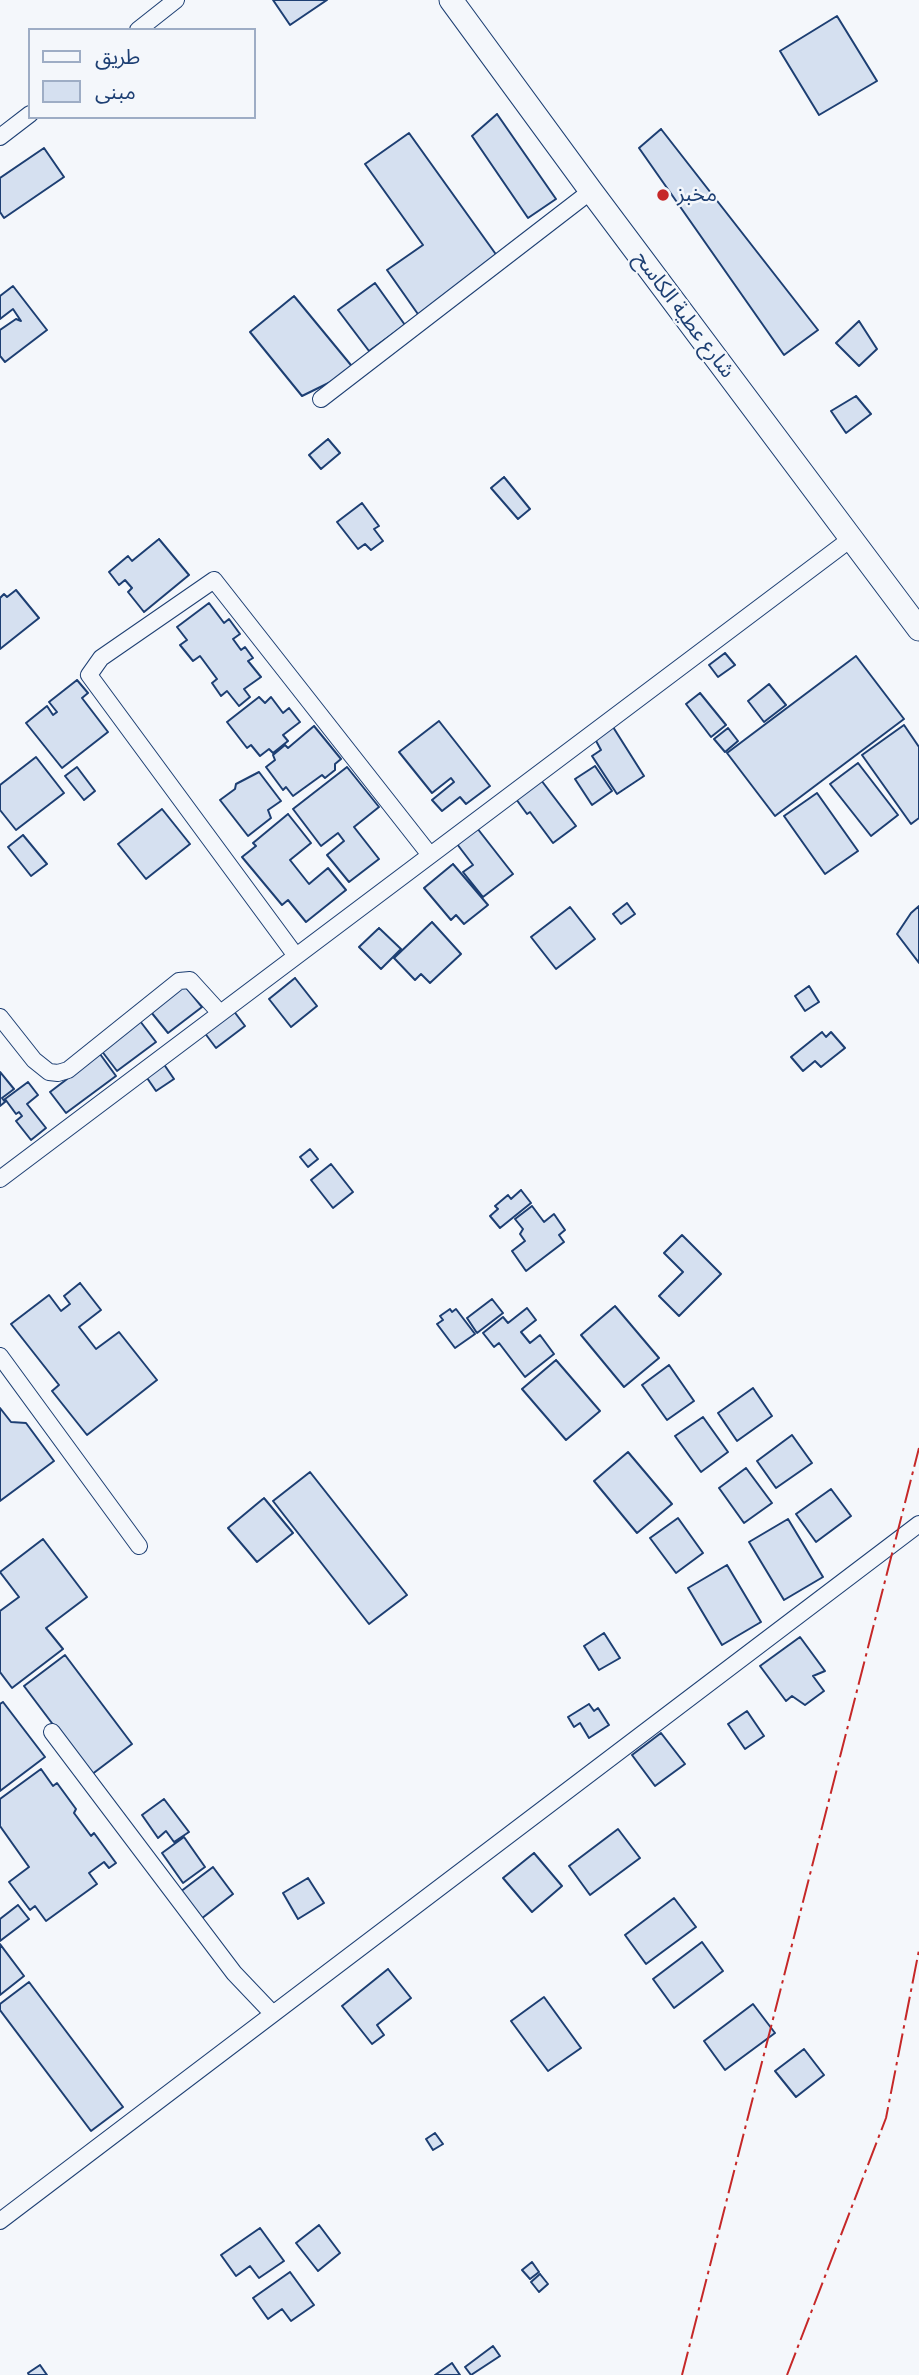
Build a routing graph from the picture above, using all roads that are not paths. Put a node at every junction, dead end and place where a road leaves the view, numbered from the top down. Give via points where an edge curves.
1 (176, 0) edge
2 (451, 0) edge
3 (141, 28) edge
4 (28, 116) edge
5 (0, 137) edge
6 (591, 191) junction
7 (321, 399) dead end
8 (852, 538) junction
9 (919, 629) edge
10 (430, 855) junction
11 (296, 956) junction
12 (220, 1013) junction
13 (0, 1017) edge
14 (0, 1179) edge
15 (0, 1356) edge
16 (919, 1524) edge
17 (139, 1546) dead end
18 (52, 1732) dead end
19 (273, 2014) junction
20 (0, 2221) edge

1 - 3 street
2 - 6 street, شارع عطية الكاسح
4 - 5 street
6 - 7 street
6 - 8 street, شارع عطية الكاسح
8 - 9 street, شارع عطية الكاسح
8 - 10 street
10 - 11 street
10 - 11 street via 214,580 101,658 89,676
11 - 12 street
12 - 13 street via 190,980 178,981 68,1070 58,1073 41,1066
12 - 14 street
15 - 17 street
16 - 19 street
18 - 19 street via 234,1973
19 - 20 street

